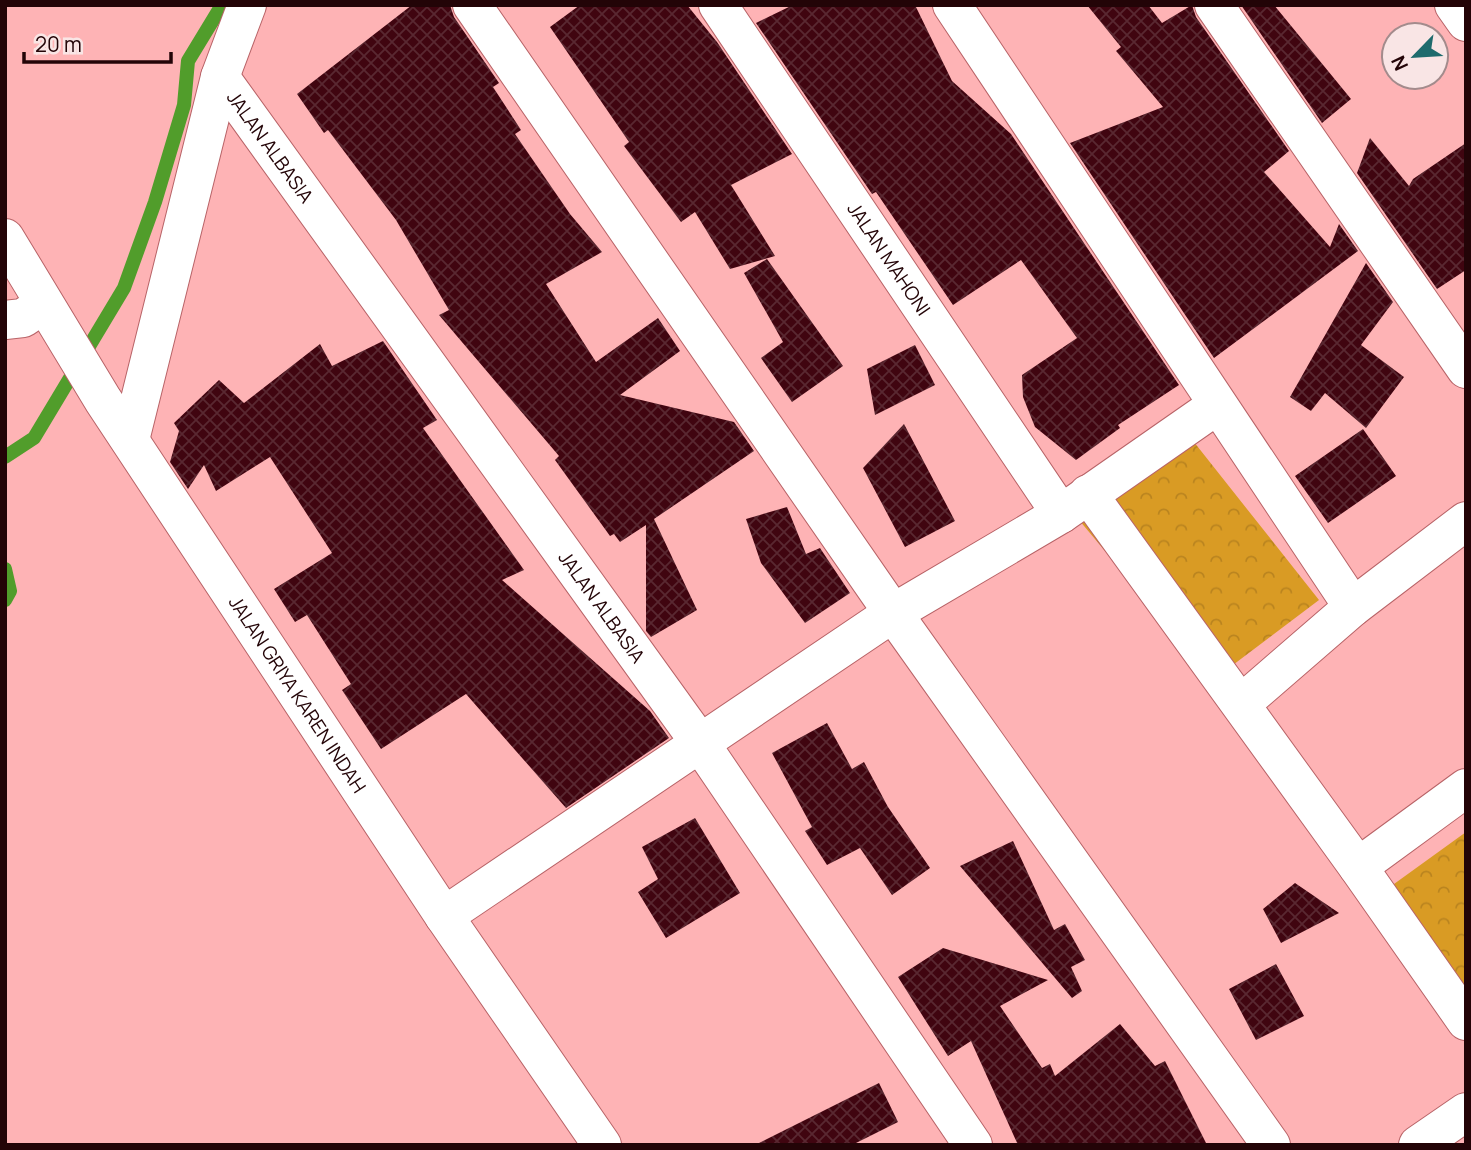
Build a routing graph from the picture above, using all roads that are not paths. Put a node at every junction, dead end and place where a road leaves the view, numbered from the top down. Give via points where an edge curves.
1 (247, 5) edge
2 (472, 5) edge
3 (718, 5) edge
4 (952, 5) edge
5 (1214, 5) edge
6 (1454, 5) edge
7 (1466, 22) edge
8 (220, 77) junction
9 (5, 238) edge
10 (44, 304) junction
11 (5, 320) edge
12 (1466, 369) edge
13 (1216, 406) junction
14 (130, 440) junction
15 (1074, 504) junction
16 (1466, 521) edge
17 (1353, 607) junction
18 (893, 613) junction
19 (1241, 704) junction
20 (699, 743) junction
21 (1466, 788) edge
22 (1358, 867) junction
23 (444, 916) junction
24 (1466, 1021) edge
25 (1466, 1112) edge
26 (602, 1145) edge
27 (973, 1145) edge
28 (1271, 1145) edge
29 (1418, 1145) edge

1 - 8 street
2 - 18 street
3 - 15 street, JALAN MAHONI
4 - 13 street
5 - 12 street
6 - 7 street
8 - 14 street
8 - 20 street, JALAN ALBASIA
9 - 10 street, JALAN GRIYA KAREN INDAH
10 - 11 street via 23,317
10 - 14 street, JALAN GRIYA KAREN INDAH
13 - 15 street
13 - 17 street
14 - 23 street, JALAN GRIYA KAREN INDAH
15 - 18 street
15 - 19 street, JALAN MAHONI
16 - 17 street
17 - 19 street
18 - 20 street
18 - 28 street
19 - 22 street, JALAN MAHONI
20 - 23 street
20 - 27 street, JALAN ALBASIA
21 - 22 street
22 - 24 street, JALAN MAHONI
23 - 26 street, JALAN GRIYA KAREN INDAH
25 - 29 street

